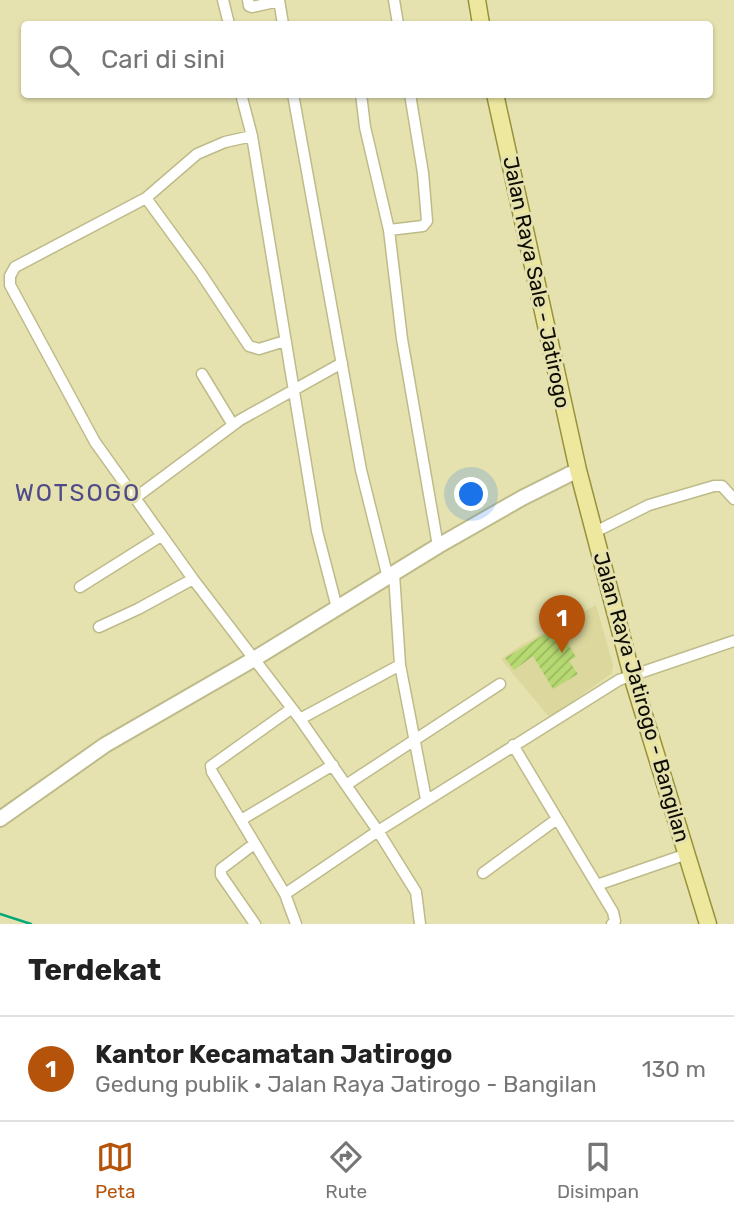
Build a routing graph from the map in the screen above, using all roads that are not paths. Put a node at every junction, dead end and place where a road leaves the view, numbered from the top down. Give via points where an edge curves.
1 (223, 0) edge
2 (248, 0) edge
3 (279, 0) edge
4 (394, 0) edge
5 (477, 0) edge
6 (228, 21) edge
7 (282, 21) edge
8 (398, 21) edge
9 (480, 21) edge
10 (242, 98) edge
11 (294, 98) edge
12 (361, 98) edge
13 (411, 98) edge
14 (496, 98) edge
15 (251, 136) junction
16 (146, 198) junction
17 (389, 230) junction
18 (285, 341) junction
19 (342, 363) junction
20 (202, 373) dead end
21 (293, 389) junction
22 (233, 425) junction
23 (578, 470) junction
24 (135, 498) junction
25 (734, 499) edge
26 (595, 532) junction
27 (162, 536) junction
28 (438, 546) junction
29 (391, 576) junction
30 (194, 579) junction
31 (80, 587) dead end
32 (337, 608) junction
33 (99, 627) dead end
34 (734, 641) edge
35 (254, 659) junction
36 (400, 665) junction
37 (632, 676) junction
38 (500, 684) dead end
39 (291, 709) junction
40 (300, 719) junction
41 (414, 739) junction
42 (513, 745) junction
43 (333, 765) junction
44 (346, 785) junction
45 (426, 799) junction
46 (0, 820) edge
47 (242, 820) junction
48 (557, 820) junction
49 (378, 831) junction
50 (254, 844) junction
51 (687, 854) junction
52 (483, 873) dead end
53 (597, 885) junction
54 (285, 894) junction
55 (256, 924) edge
56 (296, 924) edge
57 (420, 924) edge
58 (612, 924) edge
59 (708, 924) edge

1 - 6 street
2 - 3 street via 252,7
3 - 7 street
4 - 8 street
5 - 9 main road
10 - 15 street
11 - 19 street
12 - 17 street
13 - 17 street via 427,221 423,226
14 - 23 main road, Jalan Raya Sale - Jatirogo
15 - 16 street via 197,154
15 - 18 street
16 - 18 street via 249,346 259,349
16 - 24 street via 15,267 10,276 10,285 95,442
17 - 28 street via 402,339
18 - 21 street
19 - 21 street
19 - 29 street via 361,470
20 - 22 street
21 - 22 street
21 - 32 street via 317,531
22 - 24 street
23 - 26 main road, Jalan Raya Jatirogo - Bangilan
23 - 28 main road
24 - 27 street
25 - 26 street via 723,486 714,486 649,505
26 - 37 main road, Jalan Raya Jatirogo - Bangilan
27 - 30 street
27 - 31 street
28 - 29 main road
29 - 32 main road
29 - 36 street
30 - 33 street
30 - 35 street
32 - 35 main road
34 - 37 street
35 - 39 street
35 - 46 main road via 105,745
36 - 40 street
36 - 41 street
37 - 42 street
37 - 51 main road, Jalan Raya Jatirogo - Bangilan
38 - 41 street
39 - 40 street
39 - 47 street via 211,766
40 - 43 street
41 - 44 street
41 - 45 street
42 - 45 street
42 - 48 street
43 - 44 street
43 - 47 street
44 - 49 street
45 - 49 street
47 - 50 street
48 - 52 street
48 - 53 street
49 - 54 street
49 - 57 street via 416,891
50 - 54 street
50 - 55 street via 221,869 220,875
51 - 53 street
51 - 59 main road, Jalan Raya Jatirogo - Bangilan
53 - 58 street via 613,912
54 - 56 street

